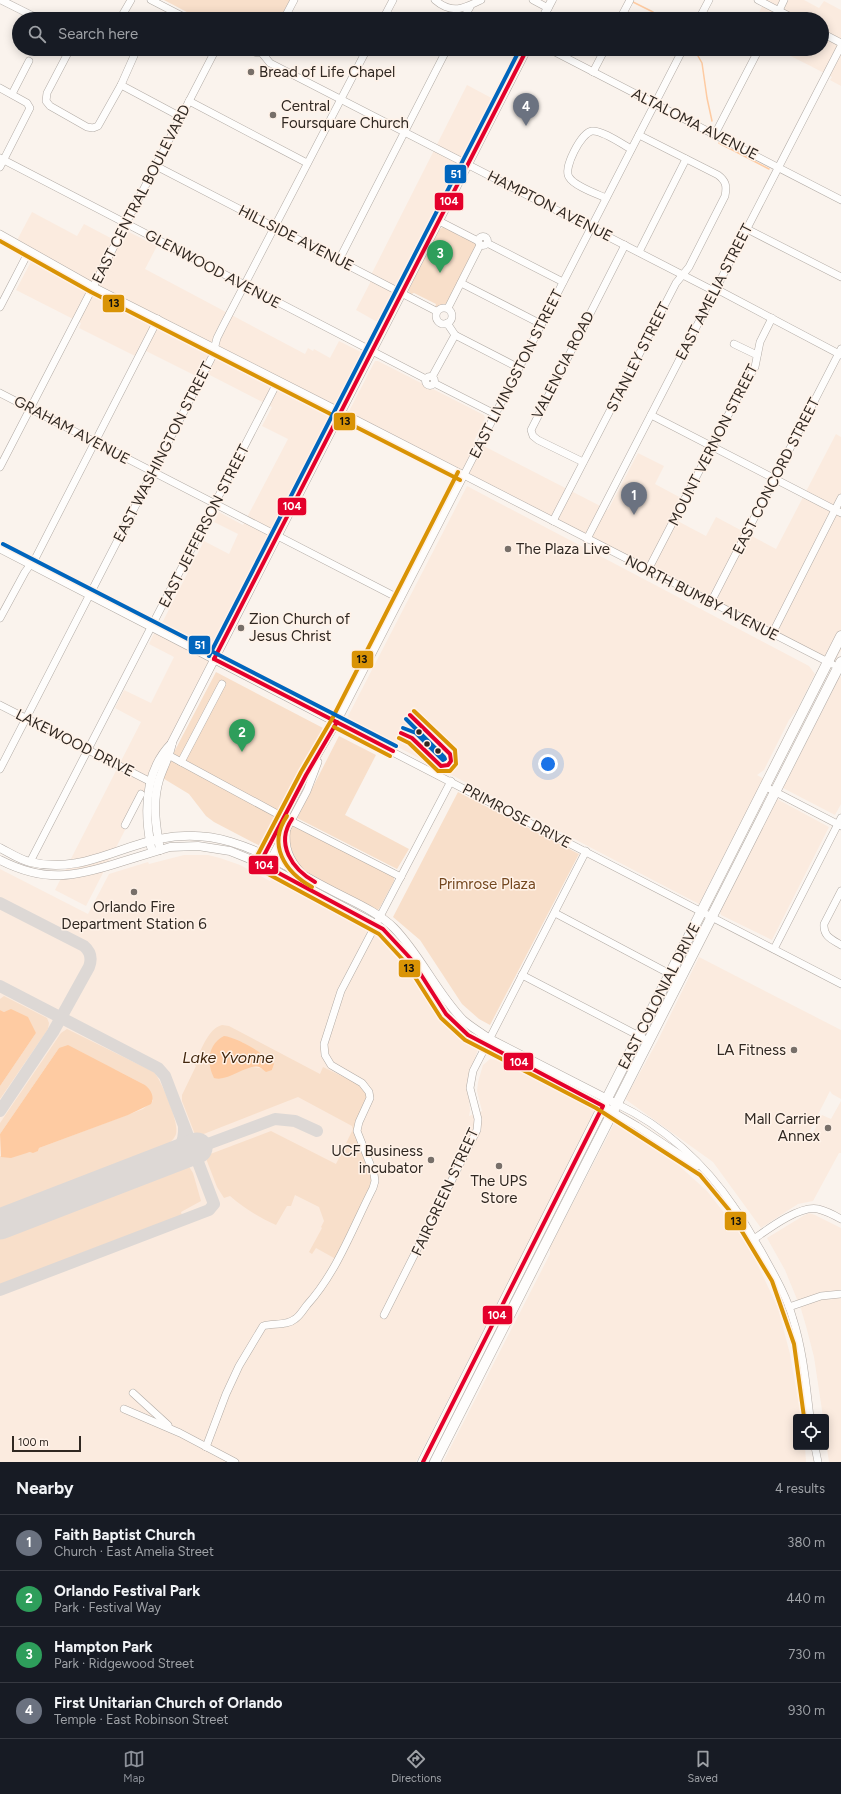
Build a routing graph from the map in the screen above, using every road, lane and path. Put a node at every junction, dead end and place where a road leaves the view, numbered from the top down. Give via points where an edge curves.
1 (1, 0) edge
2 (130, 0) edge
3 (151, 0) edge
4 (294, 0) edge
5 (393, 0) edge
6 (436, 0) edge
7 (482, 0) edge
8 (532, 0) edge
9 (630, 0) edge
10 (709, 0) edge
11 (758, 0) edge
12 (784, 0) edge
13 (550, 4) edge
14 (470, 7) junction
15 (779, 11) joint
16 (25, 12) edge
17 (124, 12) edge
18 (174, 12) edge
19 (288, 12) edge
20 (387, 12) edge
21 (467, 12) edge
22 (624, 12) edge
23 (703, 12) edge
24 (829, 37) edge
25 (841, 44) edge
26 (66, 56) edge
27 (135, 56) edge
28 (212, 56) edge
29 (266, 56) edge
30 (363, 56) edge
31 (443, 56) edge
32 (523, 56) edge
33 (562, 56) edge
34 (601, 56) edge
35 (679, 56) edge
36 (755, 56) edge
37 (29, 61) dead end
38 (593, 72) junction
39 (121, 85) junction
40 (0, 88) edge
41 (12, 94) junction
42 (341, 98) junction
43 (189, 101) junction
44 (655, 103) junction
45 (181, 117) junction
46 (404, 132) junction
47 (715, 134) junction
48 (639, 135) junction
49 (632, 149) junction
50 (2, 159) edge
51 (686, 159) junction
52 (307, 163) junction
53 (469, 164) junction
54 (156, 166) junction
55 (0, 167) edge
56 (779, 167) junction
57 (606, 198) junction
58 (841, 199) edge
59 (439, 221) junction
60 (126, 223) junction
61 (275, 227) junction
62 (591, 227) junction
63 (747, 229) junction
64 (0, 234) edge
65 (482, 243) junction
66 (625, 245) junction
67 (29, 251) junction
68 (639, 252) junction
69 (339, 260) junction
70 (683, 275) junction
71 (841, 277) edge
72 (563, 282) junction
73 (461, 283) junction
74 (244, 285) junction
75 (94, 287) junction
76 (716, 290) junction
77 (402, 293) junction
78 (0, 307) edge
79 (448, 308) junction
80 (436, 311) junction
81 (772, 318) junction
82 (158, 319) junction
83 (447, 324) junction
84 (541, 324) junction
85 (454, 335) junction
86 (734, 344) dead end
87 (214, 348) junction
88 (373, 351) junction
89 (840, 353) edge
90 (756, 355) junction
91 (519, 368) junction
92 (431, 380) junction
93 (278, 381) junction
94 (0, 393) edge
95 (31, 409) junction
96 (341, 412) junction
97 (495, 414) junction
98 (651, 415) junction
99 (95, 442) junction
100 (712, 447) junction
101 (583, 462) junction
102 (0, 467) edge
103 (152, 472) junction
104 (463, 475) junction
105 (774, 479) junction
106 (841, 498) edge
107 (215, 504) junction
108 (838, 512) edge
109 (553, 521) junction
110 (277, 535) junction
111 (587, 538) junction
112 (0, 549) edge
113 (30, 565) junction
114 (648, 570) junction
115 (90, 595) junction
116 (400, 599) junction
117 (711, 602) junction
118 (0, 618) edge
119 (151, 626) junction
120 (772, 634) junction
121 (841, 636) edge
122 (214, 659) junction
123 (827, 662) junction
124 (840, 666) edge
125 (222, 684) dead end
126 (0, 705) edge
127 (26, 718) junction
128 (337, 722) junction
129 (326, 741) junction
130 (172, 742) junction
131 (87, 749) junction
132 (170, 756) junction
133 (181, 762) junction
134 (0, 769) edge
135 (451, 781) junction
136 (151, 782) junction
137 (764, 786) junction
138 (775, 792) junction
139 (147, 802) junction
140 (283, 817) junction
141 (290, 821) junction
142 (840, 823) edge
143 (125, 825) dead end
144 (286, 830) junction
145 (154, 840) junction
146 (0, 848) edge
147 (156, 851) junction
148 (586, 852) junction
149 (0, 860) edge
150 (265, 861) junction
151 (30, 862) junction
152 (304, 876) junction
153 (401, 878) junction
154 (841, 891) edge
155 (701, 912) junction
156 (554, 913) junction
157 (712, 917) junction
158 (378, 920) junction
159 (841, 945) edge
160 (774, 949) junction
161 (670, 974) junction
162 (522, 975) junction
163 (841, 984) edge
164 (677, 986) junction
165 (639, 1036) junction
166 (649, 1041) junction
167 (488, 1042) junction
168 (605, 1103) junction
169 (615, 1108) junction
170 (704, 1170) junction
171 (565, 1182) junction
172 (841, 1219) edge
173 (754, 1239) junction
174 (532, 1246) junction
175 (541, 1254) junction
176 (524, 1288) junction
177 (841, 1294) edge
178 (789, 1307) junction
179 (384, 1315) dead end
180 (477, 1355) junction
181 (486, 1361) junction
182 (133, 1393) dead end
183 (124, 1409) dead end
184 (810, 1414) edge
185 (180, 1433) junction
186 (206, 1447) junction
187 (816, 1450) edge
188 (235, 1462) edge
189 (422, 1462) edge
190 (435, 1462) edge
191 (818, 1462) edge

1 - 16 street
2 - 17 street
3 - 18 street
4 - 19 street
5 - 20 street
6 - 14 street via 456,9
7 - 14 street
8 - 13 street
9 - 22 street
10 - 23 street
11 - 15 street
12 - 15 street
14 - 21 street
24 - 25 street
25 - 56 street, EAST AMELIA STREET
26 - 39 street via 47,93 46,101 50,106 87,127 98,126
27 - 39 street
28 - 43 street, EAST CENTRAL BOULEVARD
29 - 42 street, HAMPTON AVENUE via 270,63
30 - 42 street, EAST WASHINGTON STREET
31 - 46 street
32 - 53 main road
33 - 38 street, ALTALOMA AVENUE
34 - 38 street
35 - 44 street, EAST LIVINGSTON STREET
36 - 47 street
37 - 41 street
38 - 44 street, ALTALOMA AVENUE
39 - 45 street
40 - 41 street
41 - 50 street via 27,103 30,108
42 - 46 street, HAMPTON AVENUE
42 - 52 street, EAST WASHINGTON STREET
43 - 45 street, EAST CENTRAL BOULEVARD
43 - 52 street
44 - 47 street, ALTALOMA AVENUE
44 - 48 street, EAST LIVINGSTON STREET
45 - 54 street, EAST CENTRAL BOULEVARD
46 - 53 street, HAMPTON AVENUE
46 - 69 street
47 - 56 street, ALTALOMA AVENUE
48 - 49 street, EAST LIVINGSTON STREET
48 - 51 street
49 - 57 street, EAST LIVINGSTON STREET
49 - 57 street via 594,131 582,138 567,173 574,183
50 - 55 street
50 - 60 street, GLENWOOD AVENUE
51 - 68 street
51 - 70 street, STANLEY STREET via 723,179 727,188 726,196
52 - 61 street, EAST WASHINGTON STREET
53 - 59 main road
53 - 62 street, HAMPTON AVENUE
54 - 60 street, EAST CENTRAL BOULEVARD
54 - 61 street, HILLSIDE AVENUE
56 - 58 street, ALTALOMA AVENUE
56 - 63 street, EAST AMELIA STREET
57 - 62 street, EAST LIVINGSTON STREET
59 - 65 street
59 - 77 main road
60 - 74 street, GLENWOOD AVENUE
60 - 75 street, EAST CENTRAL BOULEVARD
61 - 69 street, HILLSIDE AVENUE
61 - 74 street, EAST WASHINGTON STREET
62 - 66 street, HAMPTON AVENUE
62 - 72 street, EAST LIVINGSTON STREET
63 - 71 street
63 - 76 street, EAST AMELIA STREET
64 - 67 street, NORTH BUMBY AVENUE
65 - 72 street
65 - 73 street
66 - 68 street, HAMPTON AVENUE
66 - 101 street, VALENCIA ROAD via 531,430 538,440
67 - 75 street, NORTH BUMBY AVENUE
67 - 78 street
68 - 70 street, HAMPTON AVENUE
69 - 77 street, HILLSIDE AVENUE
70 - 76 street, HAMPTON AVENUE
70 - 101 street, STANLEY STREET
72 - 84 street, EAST LIVINGSTON STREET
73 - 79 street
73 - 84 street
74 - 87 street, EAST WASHINGTON STREET
74 - 88 street, GLENWOOD AVENUE
75 - 82 street, NORTH BUMBY AVENUE
75 - 95 street, EAST CENTRAL BOULEVARD
76 - 81 street, HAMPTON AVENUE
76 - 98 street, EAST AMELIA STREET
77 - 80 street, HILLSIDE AVENUE
77 - 88 main road
79 - 80 street via 442,307
79 - 83 street via 452,317
80 - 83 street via 437,321
81 - 89 street, HAMPTON AVENUE
81 - 90 street, MOUNT VERNON STREET
82 - 87 street, NORTH BUMBY AVENUE
82 - 99 street
83 - 85 street
84 - 91 street, EAST LIVINGSTON STREET
85 - 91 street
85 - 92 street
86 - 90 street
87 - 93 street, NORTH BUMBY AVENUE
87 - 103 street, EAST WASHINGTON STREET via 212,357
88 - 92 street, GLENWOOD AVENUE
88 - 96 main road
89 - 105 street, EAST CONCORD STREET
90 - 100 street, MOUNT VERNON STREET via 755,367
91 - 97 street, EAST LIVINGSTON STREET
92 - 97 street, GLENWOOD AVENUE
93 - 96 street, NORTH BUMBY AVENUE
93 - 107 street, EAST JEFFERSON STREET
94 - 95 street, GRAHAM AVENUE
95 - 99 street, GRAHAM AVENUE
95 - 102 street, EAST CENTRAL BOULEVARD
96 - 104 street, NORTH BUMBY AVENUE
96 - 110 main road
97 - 104 street, EAST LIVINGSTON STREET
98 - 100 street
98 - 111 street, EAST AMELIA STREET
99 - 103 street, GRAHAM AVENUE
99 - 113 street
100 - 105 street
100 - 114 street, MOUNT VERNON STREET
101 - 109 street, STANLEY STREET
103 - 107 street, GRAHAM AVENUE
103 - 115 street, EAST WASHINGTON STREET
104 - 109 street, NORTH BUMBY AVENUE
104 - 116 street, EAST LIVINGSTON STREET
105 - 108 street
105 - 117 street, EAST CONCORD STREET
106 - 108 street
107 - 110 street, GRAHAM AVENUE
107 - 119 street, EAST JEFFERSON STREET
108 - 120 street
109 - 111 street, NORTH BUMBY AVENUE
110 - 116 street, GRAHAM AVENUE
110 - 122 main road
111 - 114 street, NORTH BUMBY AVENUE
112 - 113 street, PRIMROSE DRIVE
113 - 115 street, PRIMROSE DRIVE
113 - 118 street
114 - 117 street, NORTH BUMBY AVENUE
115 - 119 street, PRIMROSE DRIVE
115 - 127 street, EAST WASHINGTON STREET
116 - 128 street, EAST LIVINGSTON STREET
117 - 120 street, NORTH BUMBY AVENUE
119 - 122 street, PRIMROSE DRIVE
119 - 131 street, EAST JEFFERSON STREET
120 - 123 street, NORTH BUMBY AVENUE
121 - 123 highway, EAST COLONIAL DRIVE
122 - 128 street, PRIMROSE DRIVE
122 - 130 main road
123 - 124 street, NORTH BUMBY AVENUE
123 - 137 highway, EAST COLONIAL DRIVE
124 - 138 highway, EAST COLONIAL DRIVE
125 - 133 street
126 - 127 street, LAKEWOOD DRIVE
127 - 131 street, LAKEWOOD DRIVE
127 - 134 street, EAST WASHINGTON STREET
128 - 129 street, EAST LIVINGSTON STREET
128 - 135 street, PRIMROSE DRIVE
129 - 140 street, EAST LIVINGSTON STREET
129 - 141 street, EAST LIVINGSTON STREET via 307,791
130 - 132 main road
130 - 136 main road via 162,752
131 - 136 street, LAKEWOOD DRIVE
131 - 151 street, EAST JEFFERSON STREET
132 - 133 street
132 - 145 main road via 156,796
133 - 140 street
135 - 148 street, PRIMROSE DRIVE
135 - 153 street
136 - 139 main road
137 - 138 street
137 - 155 highway, EAST COLONIAL DRIVE
138 - 142 street
138 - 157 highway, EAST COLONIAL DRIVE
139 - 143 street via 139,798
139 - 145 main road
140 - 150 street, EAST LIVINGSTON STREET
141 - 144 street, EAST LIVINGSTON STREET
141 - 153 street
142 - 160 street
144 - 150 street
144 - 152 main road via 288,855
145 - 147 main road
145 - 150 main road via 180,836 214,838 231,842
145 - 151 main road via 79,864 49,865
146 - 151 main road
147 - 149 main road via 92,872 63,876 32,872
147 - 150 main road via 181,845 215,848
148 - 155 street, PRIMROSE DRIVE
148 - 156 street, FAIRGREEN STREET
150 - 152 main road
150 - 158 main road
152 - 158 main road
153 - 158 street
154 - 159 street via 823,930 825,935
155 - 157 street, PRIMROSE DRIVE
155 - 161 highway, EAST COLONIAL DRIVE
156 - 161 street
156 - 162 street, FAIRGREEN STREET
157 - 160 street, PRIMROSE DRIVE
157 - 164 highway, EAST COLONIAL DRIVE
158 - 167 main road via 411,959 446,1014 468,1035
158 - 186 street via 338,996 324,1044 325,1056 331,1065 362,1083 369,1092 370,1098 357,1131 375,1181 334,1267 317,1294 295,1320 286,1324 273,1323 262,1326 226,1394
160 - 163 street, PRIMROSE DRIVE
161 - 164 street
161 - 165 highway, EAST COLONIAL DRIVE
162 - 165 street
162 - 167 street, FAIRGREEN STREET
164 - 166 highway, EAST COLONIAL DRIVE
165 - 166 street
165 - 168 highway, EAST COLONIAL DRIVE
166 - 169 highway, EAST COLONIAL DRIVE
167 - 168 main road
167 - 179 street, FAIRGREEN STREET via 473,1071 470,1088 478,1119 477,1130
168 - 169 main road
168 - 171 highway, EAST COLONIAL DRIVE
169 - 170 street via 637,1126
169 - 170 street via 638,1114 688,1153
169 - 175 highway, EAST COLONIAL DRIVE
170 - 173 street via 734,1207
171 - 174 highway, EAST COLONIAL DRIVE
171 - 175 highway via 566,1190 539,1242
172 - 173 street via 817,1208 806,1210
173 - 178 street via 777,1278
174 - 176 highway via 534,1257 523,1280
174 - 180 highway, EAST COLONIAL DRIVE
175 - 176 highway, EAST COLONIAL DRIVE
176 - 181 highway, EAST COLONIAL DRIVE
177 - 178 street via 821,1296
178 - 184 street via 800,1343
180 - 181 street
180 - 189 highway, EAST COLONIAL DRIVE
181 - 190 highway, EAST COLONIAL DRIVE
182 - 185 street
183 - 185 street
185 - 186 street
186 - 188 street
187 - 191 street

